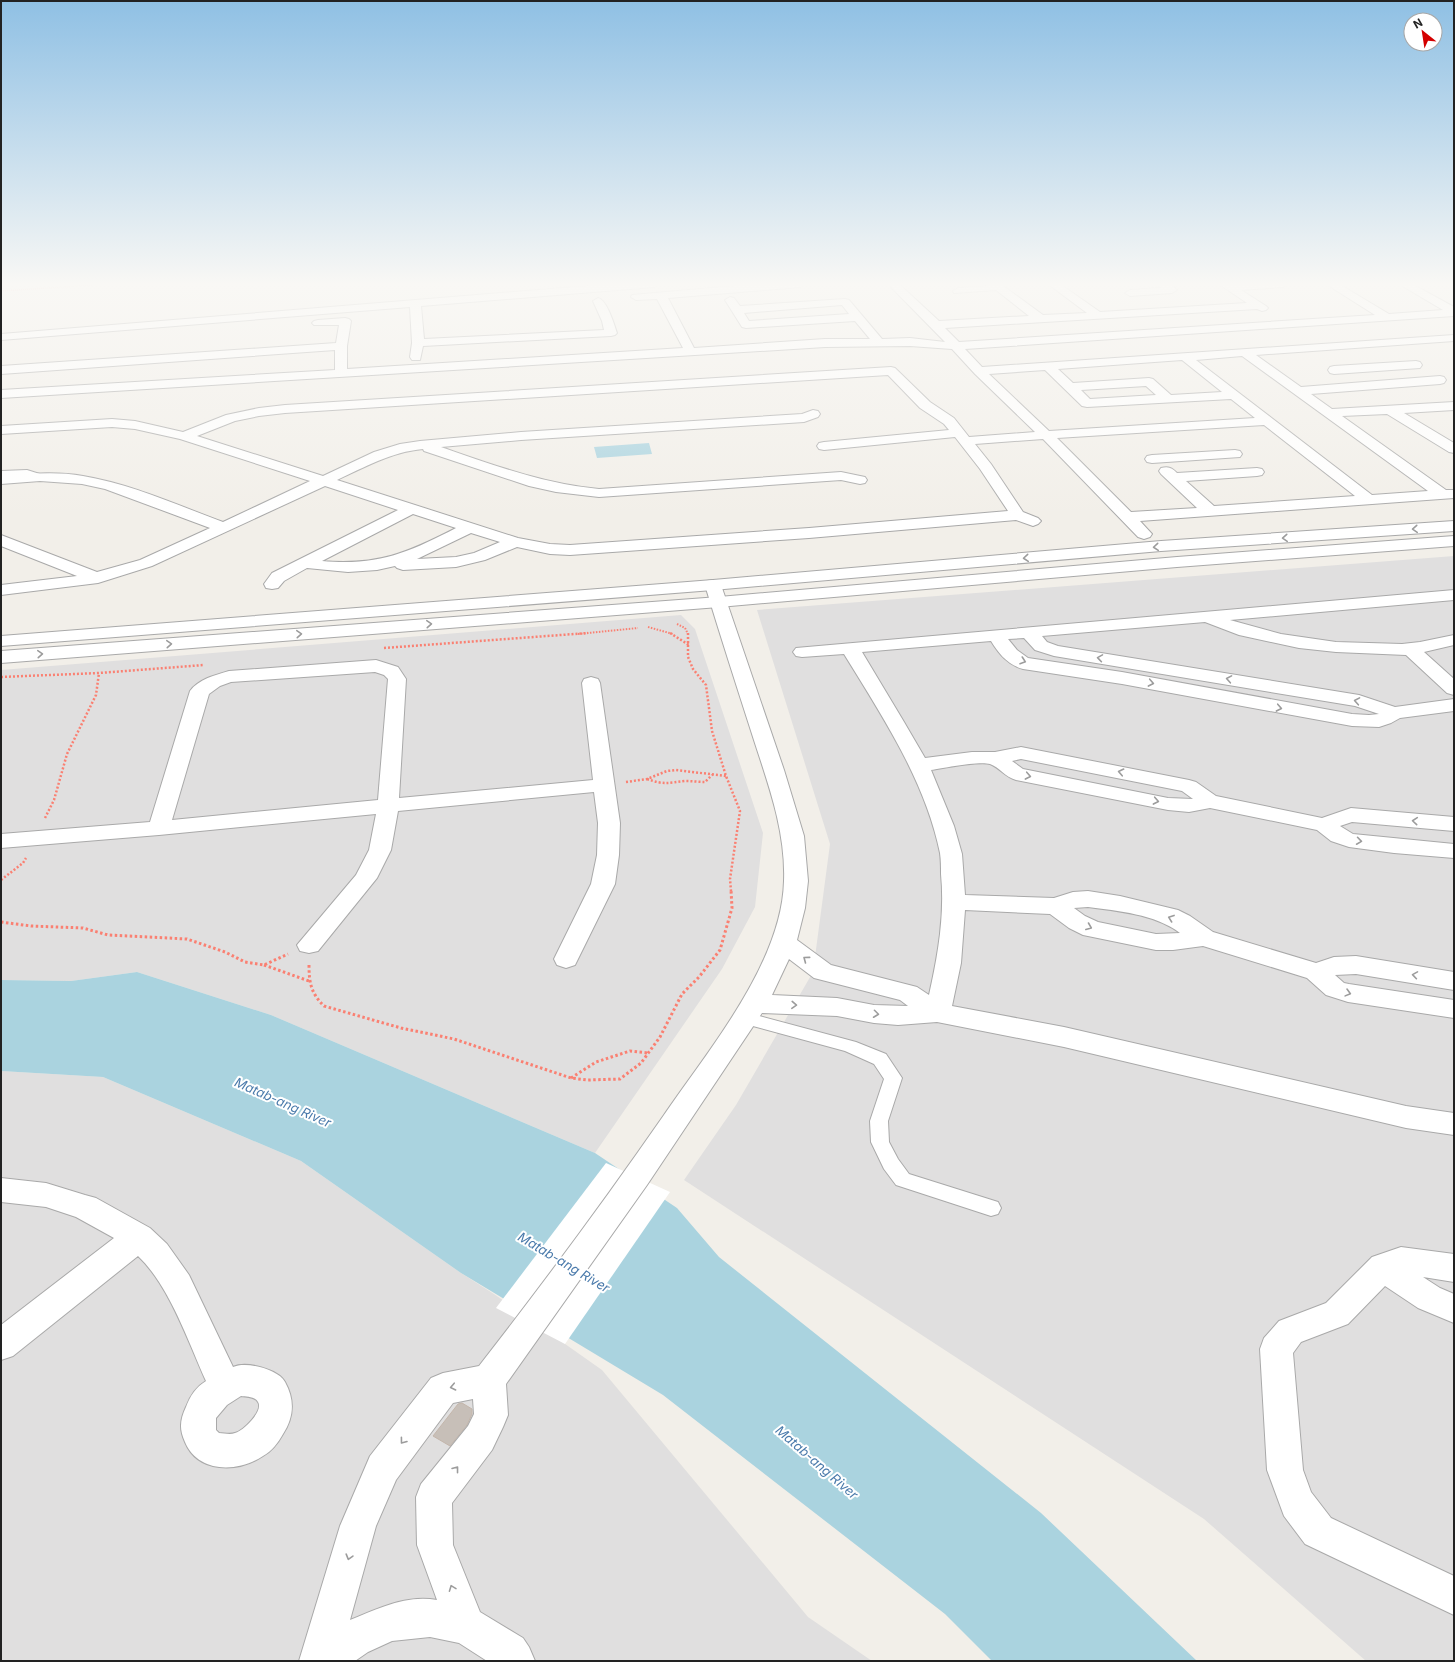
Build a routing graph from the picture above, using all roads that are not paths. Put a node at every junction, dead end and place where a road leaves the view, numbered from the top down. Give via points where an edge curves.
1 (121, 362) edge
2 (341, 362) edge
3 (415, 362) edge
4 (519, 362) edge
5 (970, 362) edge
6 (1108, 362) edge
7 (1191, 362) edge
8 (1257, 362) edge
9 (1412, 362) edge
10 (1416, 364) junction
11 (1048, 366) junction
12 (414, 368) junction
13 (1, 370) edge
14 (979, 371) junction
15 (341, 372) junction
16 (1360, 386) junction
17 (1298, 391) junction
18 (1, 394) edge
19 (1234, 395) junction
20 (1454, 406) edge
21 (1390, 410) junction
22 (1329, 413) junction
23 (1267, 420) junction
24 (1201, 424) junction
25 (1, 430) edge
26 (1454, 434) edge
27 (1046, 435) junction
28 (184, 436) junction
29 (1432, 436) junction
30 (962, 437) junction
31 (822, 443) junction
32 (420, 445) junction
33 (1454, 449) edge
34 (1235, 454) junction
35 (1, 474) edge
36 (40, 477) junction
37 (1173, 478) junction
38 (1, 480) edge
39 (860, 480) dead end
40 (321, 481) junction
41 (1448, 494) edge
42 (1369, 500) junction
43 (411, 509) junction
44 (1210, 511) junction
45 (1018, 515) junction
46 (1128, 517) junction
47 (1033, 521) dead end
48 (1454, 526) edge
49 (223, 527) junction
50 (468, 528) junction
51 (1144, 534) dead end
52 (1, 540) edge
53 (1454, 541) edge
54 (515, 542) junction
55 (392, 562) junction
56 (304, 563) junction
57 (98, 578) junction
58 (272, 584) dead end
59 (1, 590) edge
60 (716, 593) junction
61 (1454, 595) edge
62 (1206, 616) junction
63 (1028, 632) junction
64 (997, 635) junction
65 (1454, 640) edge
66 (1, 641) edge
67 (850, 648) junction
68 (1410, 649) junction
69 (802, 652) dead end
70 (1, 658) edge
71 (591, 683) dead end
72 (1454, 689) edge
73 (1454, 705) edge
74 (1394, 713) junction
75 (918, 764) junction
76 (604, 785) junction
77 (388, 806) junction
78 (1454, 824) edge
79 (1324, 825) junction
80 (159, 828) junction
81 (1, 841) edge
82 (1454, 851) edge
83 (954, 902) junction
84 (784, 942) junction
85 (309, 945) road end
86 (566, 959) dead end
87 (1316, 972) junction
88 (1454, 981) edge
89 (1454, 1009) edge
90 (750, 1010) junction
91 (937, 1013) junction
92 (1454, 1124) edge
93 (1, 1190) edge
94 (991, 1208) dead end
95 (139, 1237) junction
96 (1383, 1267) junction
97 (1454, 1268) edge
98 (1454, 1309) edge
99 (1, 1345) edge
100 (488, 1380) junction
101 (225, 1386) dead end
102 (1454, 1596) edge
103 (466, 1625) junction
104 (321, 1661) edge
105 (515, 1661) edge

1 - 13 street
2 - 15 street
3 - 12 street
4 - 12 street
5 - 14 street
6 - 11 street
7 - 19 street
8 - 17 street
9 - 10 street
10 - 16 street via 1440,380
10 - 16 street via 1334,370
11 - 14 street
11 - 19 street via 1087,403
12 - 15 street
14 - 27 street
15 - 18 street
16 - 17 street
17 - 22 street
19 - 23 street
20 - 21 street
21 - 22 street
21 - 29 street
22 - 41 street
23 - 24 street
23 - 42 street
24 - 27 street
24 - 34 street
25 - 28 street via 112,423 135,425
26 - 29 street
27 - 30 street
27 - 46 street
28 - 30 street via 231,418 285,409 891,371 924,405 949,420
28 - 40 street
29 - 33 street
30 - 31 street
30 - 45 street
31 - 32 street via 521,436
31 - 32 street via 599,494 579,492 504,473
31 - 39 street
32 - 40 street via 378,455
34 - 37 street via 1152,459
34 - 37 street via 1257,472
35 - 36 lane via 27,473
36 - 38 street
36 - 49 street via 82,480 109,486
37 - 44 street
40 - 43 street
40 - 49 street
41 - 42 street
42 - 44 street
43 - 50 street
43 - 56 street
44 - 46 street
45 - 47 street
45 - 54 street via 570,550
46 - 51 street
48 -> 60 street via 1161,546
49 - 57 street via 146,563
50 - 54 street
50 - 55 street via 420,553
52 - 57 street
53 - 60 street
54 - 55 street via 479,557 456,562 404,565
55 - 56 street via 372,566 324,567
56 - 58 street via 278,577
57 - 59 street
60 - 66 street
70 -> 60 street
60 - 84 street via 793,836 796,882 793,908
61 - 62 street
62 - 63 street
62 - 68 street via 1227,626 1307,645 1376,650
63 - 64 street
74 -> 63 street via 1359,701 1054,651 1041,646
64 - 67 street
64 -> 74 street via 1007,652 1023,663 1122,678 1352,720 1380,722
65 - 68 street
67 - 69 street
67 - 75 street
68 - 72 street
71 - 76 street
73 - 74 street
75 - 79 street via 995,758 1016,774 1168,804 1188,806 1209,801
75 - 83 street via 938,811 951,855
76 - 77 street
76 - 86 street via 609,823 608,855 603,884
77 - 80 street
77 - 80 street via 397,679 391,671 376,666 229,677 213,682 200,692
77 - 85 street via 380,850 366,878
78 -> 79 street via 1351,816
79 -> 82 street via 1349,840
80 - 81 street
83 - 87 street via 1056,906 1077,922 1092,929 1156,942 1204,938
83 - 91 street via 953,932
84 - 90 street
91 -> 84 street via 908,993 823,972
88 -> 87 street via 1356,965 1334,966
87 -> 89 street via 1335,989 1348,993
90 -> 91 street via 837,1008 898,1016
90 - 94 lane via 850,1046 880,1060 893,1078 879,1122 880,1142 903,1180
90 - 100 street via 637,1177
91 - 92 street via 1064,1037 1406,1117
93 - 95 street via 46,1195 85,1207
95 - 99 street
95 - 101 street via 156,1253 178,1285
96 - 97 street via 1401,1260
96 - 98 street via 1429,1298
96 - 102 street via 1337,1314 1290,1331 1276,1349 1285,1470 1296,1503 1318,1531
103 -> 100 street via 435,1545 434,1497 480,1438 491,1415
100 -> 104 street via 443,1389 382,1468 358,1526
103 - 104 street via 430,1618 392,1622 354,1638
103 - 105 street via 509,1652

